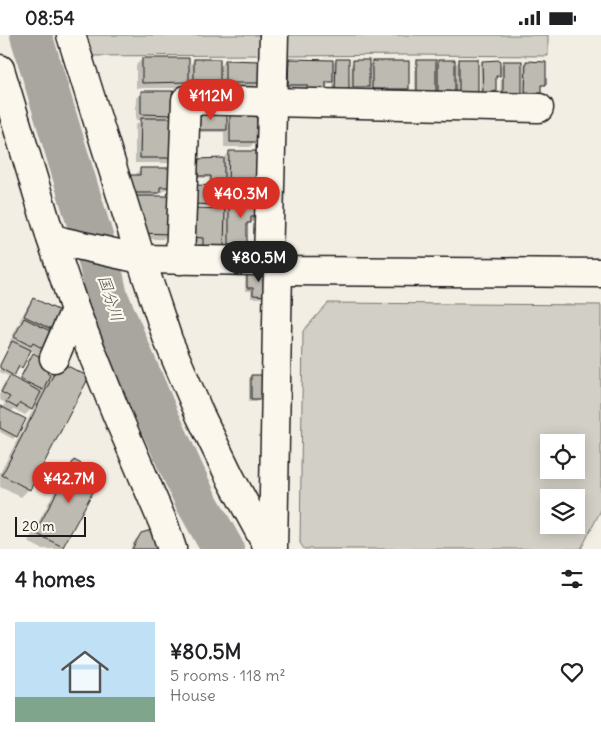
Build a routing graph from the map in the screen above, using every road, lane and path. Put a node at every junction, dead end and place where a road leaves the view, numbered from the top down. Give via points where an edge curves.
1 (71, 35) edge
2 (274, 35) edge
3 (0, 69) edge
4 (272, 102) junction
5 (539, 108) dead end
6 (57, 240) junction
7 (134, 258) junction
8 (180, 260) junction
9 (273, 265) junction
10 (601, 273) edge
11 (75, 310) junction
12 (54, 358) dead end
13 (172, 549) edge
14 (269, 549) edge
15 (273, 549) edge

1 - 7 street
2 - 4 street
3 - 6 street
4 - 5 street
4 - 8 street via 186,101
4 - 9 street
6 - 7 street
6 - 11 street
7 - 8 street
7 - 14 street via 200,415
8 - 9 street
9 - 10 street via 288,271
9 - 15 street
11 - 12 street
11 - 13 street

